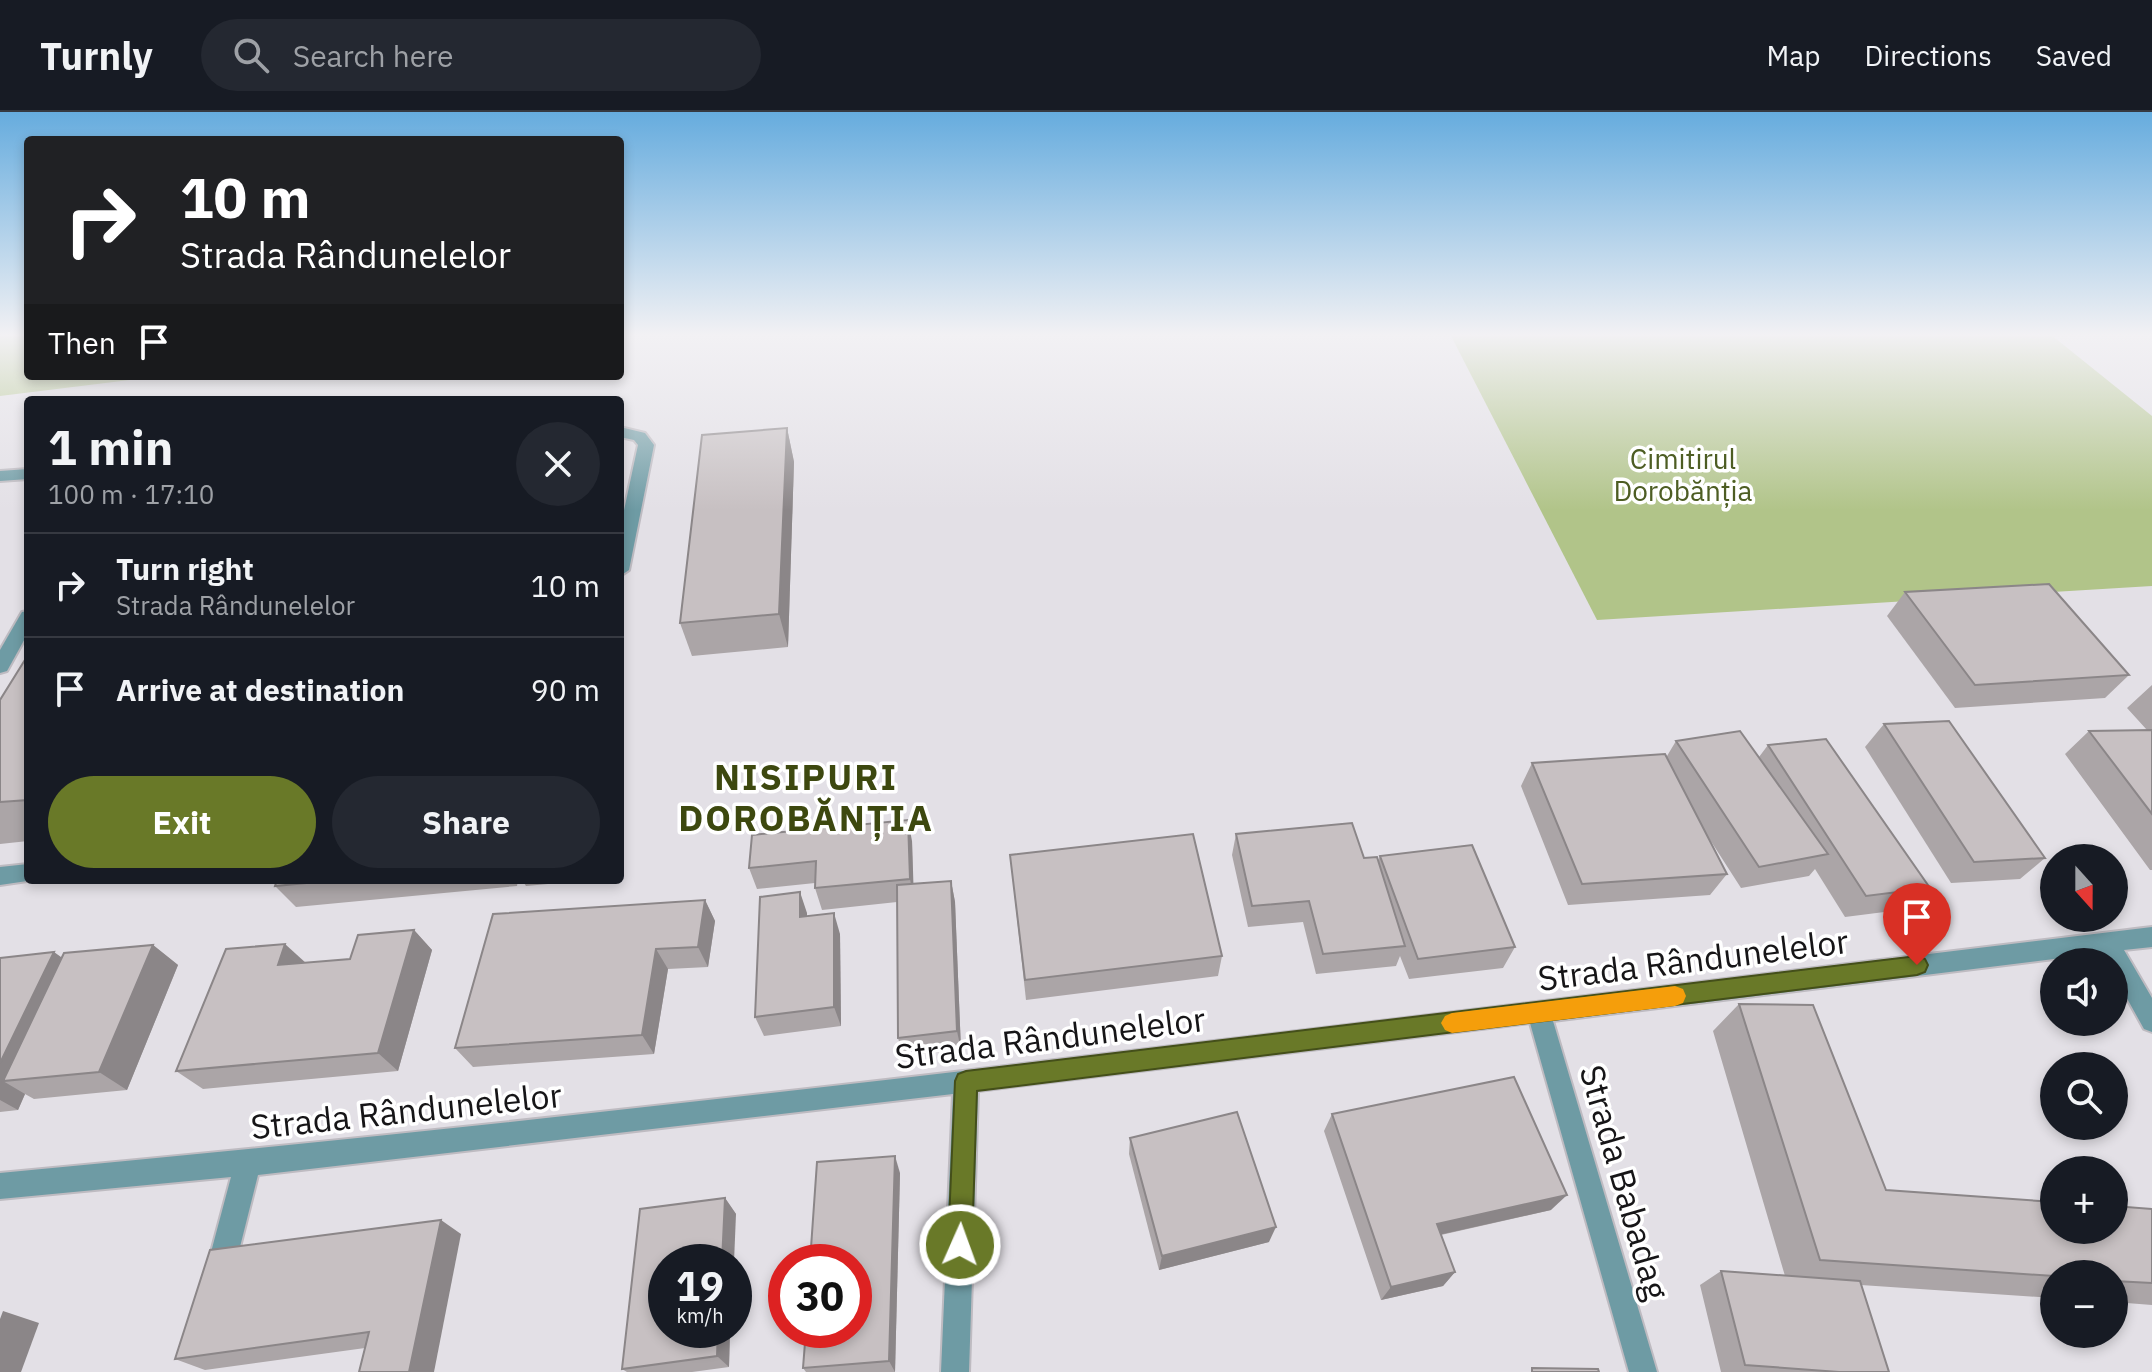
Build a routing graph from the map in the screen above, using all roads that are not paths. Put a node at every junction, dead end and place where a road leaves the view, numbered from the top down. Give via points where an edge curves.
1 (624, 433) edge
2 (24, 474) edge
3 (0, 476) edge
4 (624, 551) edge
5 (24, 624) edge
6 (0, 666) edge
7 (24, 873) edge
8 (0, 876) edge
9 (2152, 937) edge
10 (2107, 941) junction
11 (1539, 1013) junction
12 (2152, 1021) edge
13 (966, 1081) junction
14 (248, 1163) junction
15 (0, 1186) edge
16 (214, 1297) edge
17 (955, 1372) edge
18 (1643, 1372) edge

1 - 4 street via 639,436 646,445
2 - 3 street
5 - 6 street
7 - 8 street
9 - 10 street, Strada Rândunelelor
10 - 11 street, Strada Rândunelelor
10 - 12 street
11 - 13 street, Strada Rândunelelor
11 - 18 street, Strada Babadag
13 - 14 street, Strada Rândunelelor
13 - 17 street
14 - 15 street, Strada Rândunelelor
14 - 16 street

